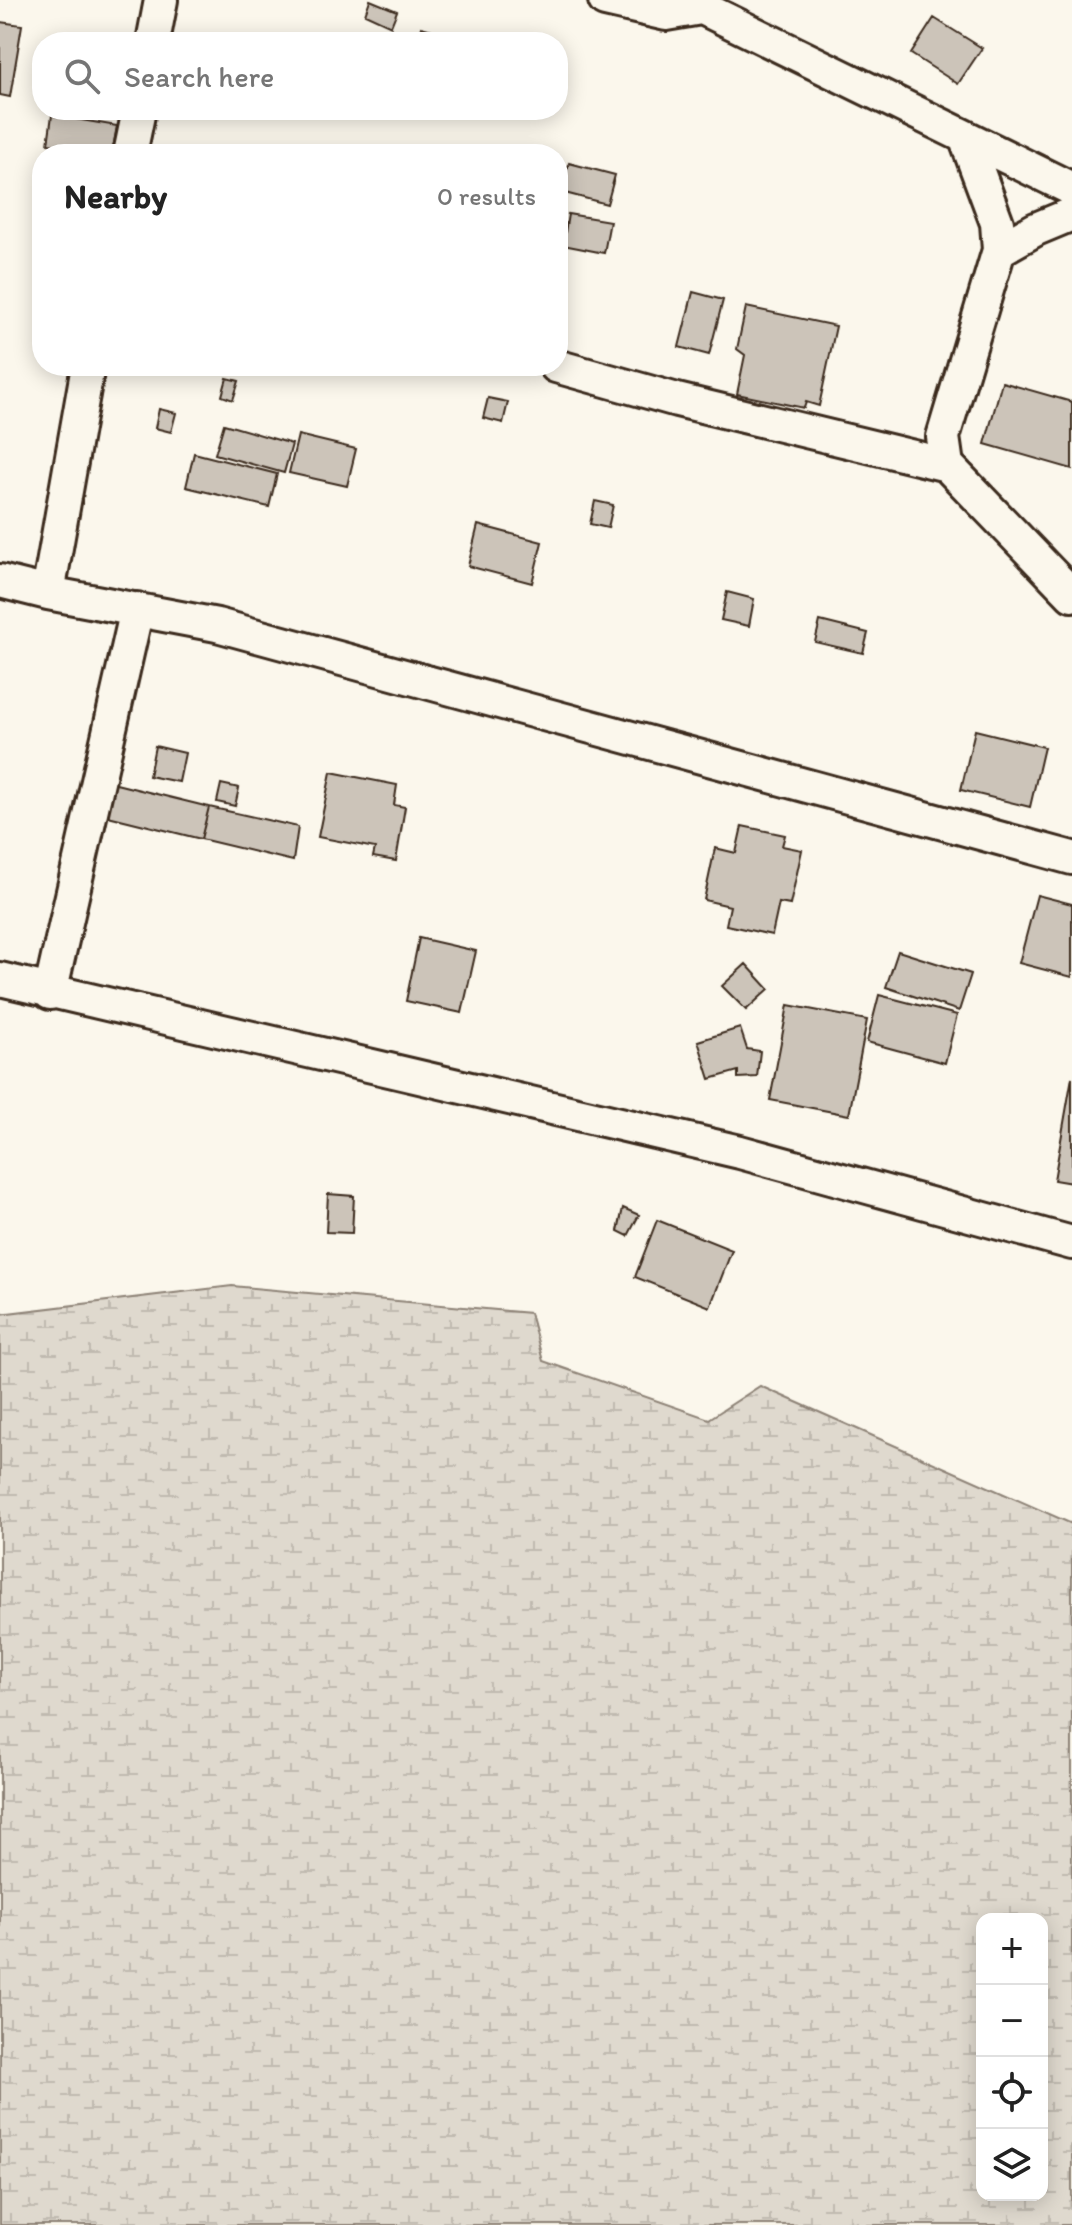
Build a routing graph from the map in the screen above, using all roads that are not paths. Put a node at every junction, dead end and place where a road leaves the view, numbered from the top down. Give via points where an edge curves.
1 (161, 0) edge
2 (605, 0) edge
3 (694, 4) edge
4 (155, 32) edge
5 (137, 120) edge
6 (965, 137) junction
7 (132, 144) edge
8 (1072, 189) edge
9 (1072, 214) edge
10 (999, 250) junction
11 (568, 369) edge
12 (86, 376) edge
13 (947, 465) junction
14 (0, 581) edge
15 (48, 593) junction
16 (1072, 595) edge
17 (137, 609) junction
18 (1072, 858) edge
19 (0, 979) edge
20 (50, 993) junction
21 (1072, 1243) edge

1 - 4 street
2 - 3 street via 666,14
3 - 6 street
5 - 7 street
6 - 8 street
6 - 10 street via 997,223
9 - 10 street
10 - 13 street via 943,437
11 - 13 street
12 - 15 street
13 - 16 street
14 - 15 street
15 - 17 street
17 - 18 street via 217,625
17 - 20 street
19 - 20 street
20 - 21 street via 740,1152

